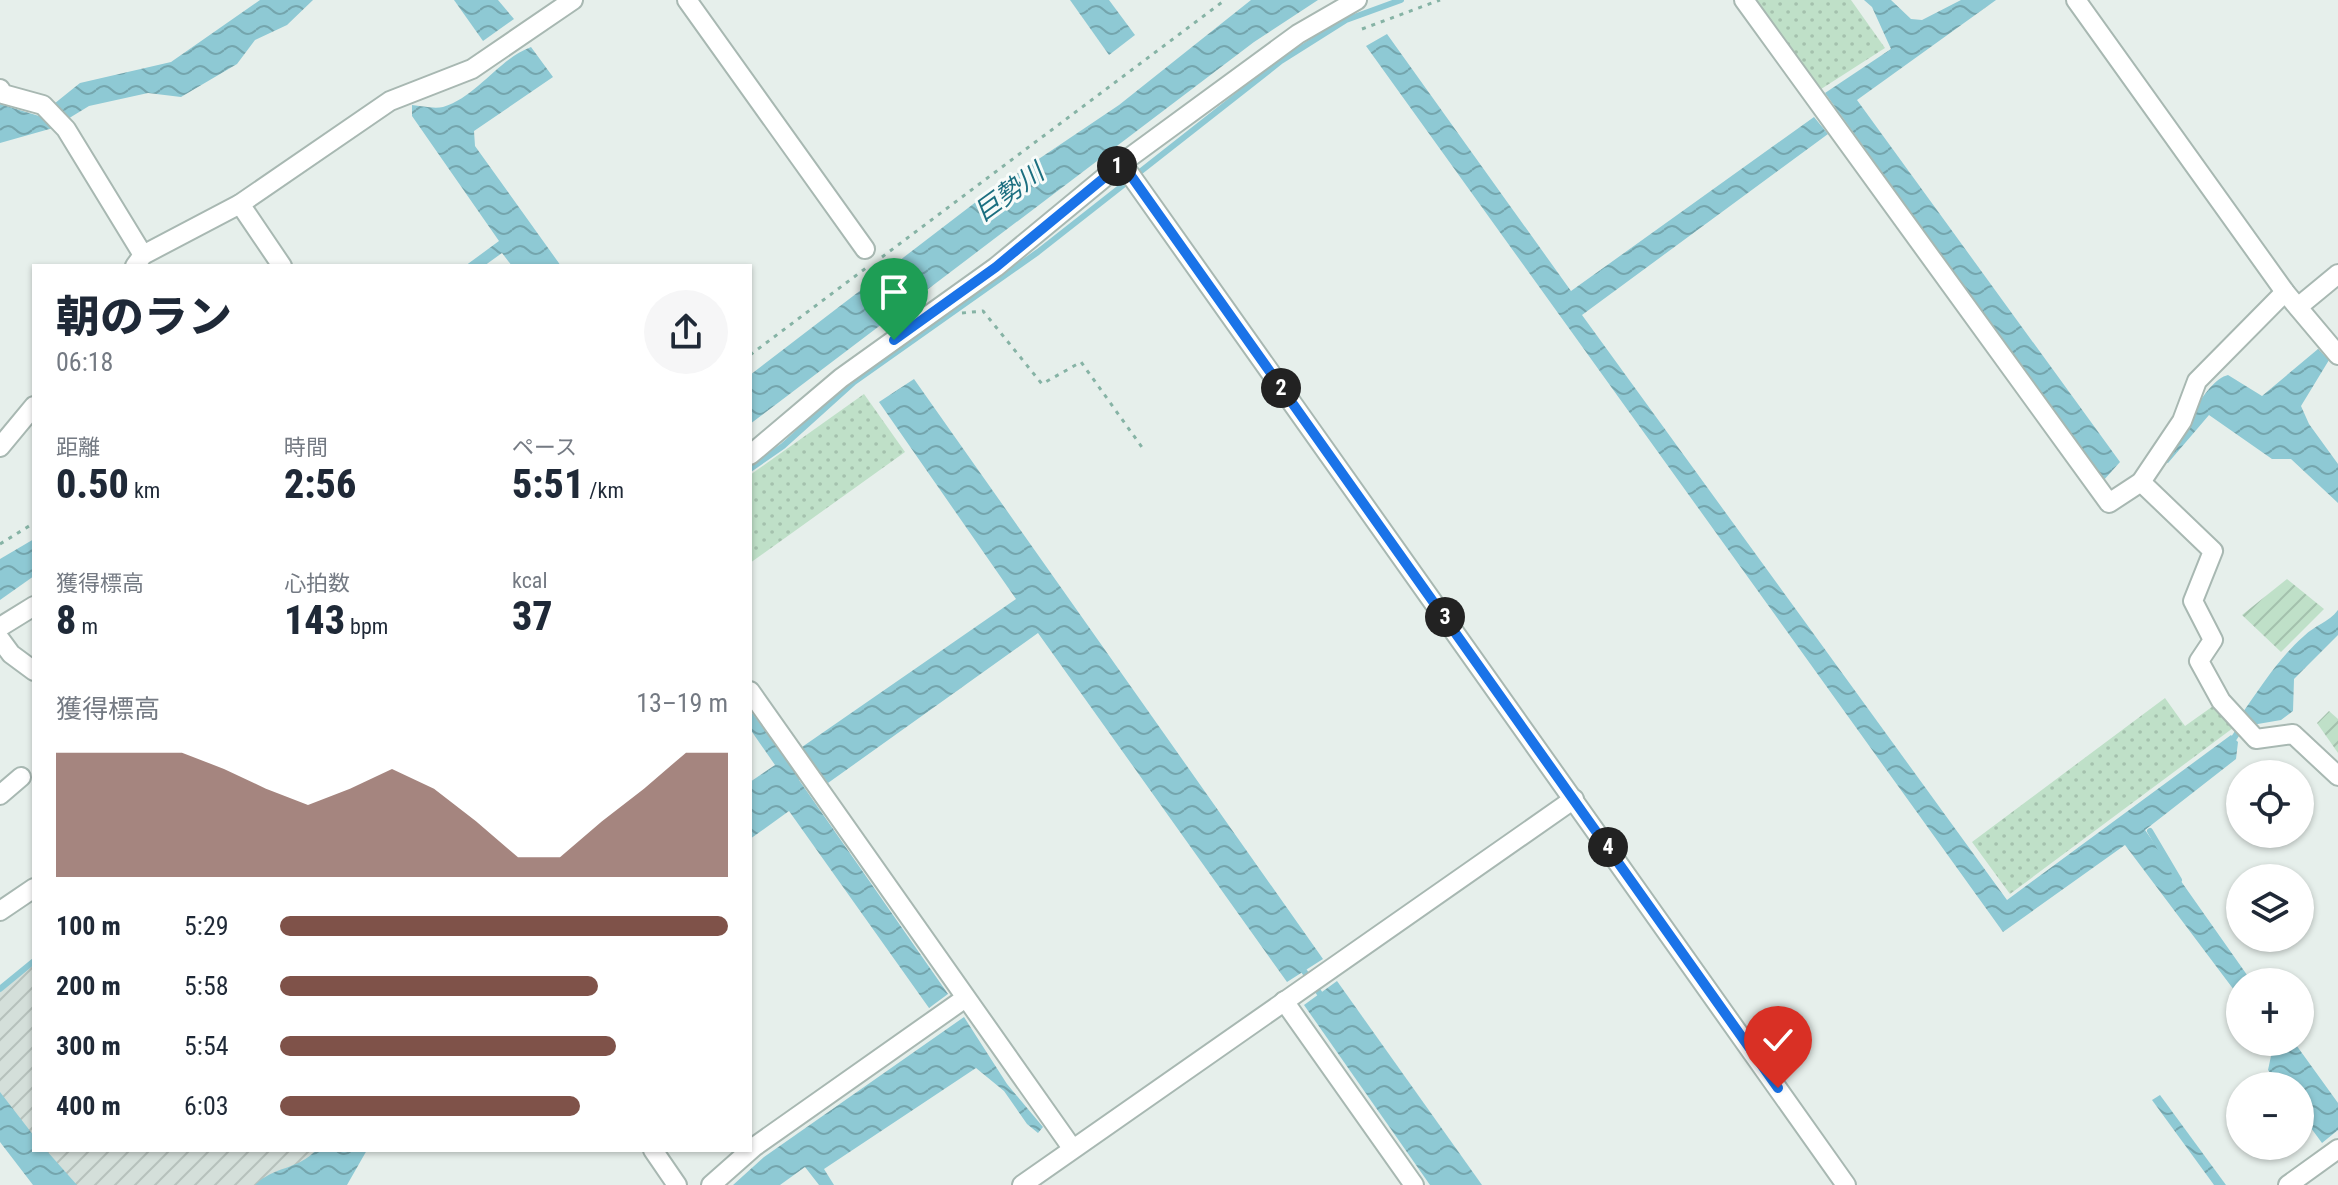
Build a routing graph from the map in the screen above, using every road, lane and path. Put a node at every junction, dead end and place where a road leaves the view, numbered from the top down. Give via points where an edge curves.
1 (573, 0) edge
2 (687, 0) edge
3 (1225, 0) edge
4 (1357, 0) edge
5 (1744, 0) edge
6 (2076, 0) edge
7 (1436, 1) edge
8 (1362, 29) dead end
9 (0, 89) edge
10 (1122, 163) junction
11 (240, 204) junction
12 (865, 249) dead end
13 (139, 261) edge
14 (281, 264) edge
15 (2338, 274) edge
16 (2285, 292) junction
17 (2298, 307) junction
18 (963, 314) dead end
19 (752, 354) edge
20 (2337, 354) edge
21 (32, 408) edge
22 (2, 440) edge
23 (1144, 450) dead end
24 (752, 453) edge
25 (2141, 482) junction
26 (32, 524) edge
27 (0, 544) edge
28 (32, 607) edge
29 (0, 627) edge
30 (0, 639) edge
31 (32, 670) edge
32 (752, 694) edge
33 (2338, 776) edge
34 (21, 777) dead end
35 (0, 795) edge
36 (1574, 799) junction
37 (32, 889) edge
38 (0, 911) edge
39 (964, 999) junction
40 (1284, 1001) junction
41 (1072, 1148) junction
42 (752, 1149) edge
43 (2338, 1149) edge
44 (654, 1152) edge
45 (748, 1152) edge
46 (677, 1185) edge
47 (711, 1185) edge
48 (1022, 1185) edge
49 (1414, 1185) edge
50 (1846, 1185) edge
51 (2288, 1185) edge

1 - 11 street via 472,69 390,101
2 - 12 street
3 - 19 path
4 - 10 street via 1298,34
5 - 25 street via 2109,503
6 - 16 street
7 - 8 path
9 - 13 street via 43,105 66,129
10 - 24 street via 996,267 841,378
10 - 36 street
11 - 13 street
11 - 14 street
15 - 17 street
16 - 17 street
16 - 25 street via 2197,381 2182,421
17 - 20 street
18 - 23 path via 983,311 1042,384 1081,362
21 - 22 street
25 - 33 street via 2213,551 2193,601 2213,640 2199,661 2237,722 2256,739 2293,734
26 - 27 path
28 - 29 street
30 - 31 street
32 - 39 street
34 - 35 street
36 - 40 street
36 - 50 street
37 - 38 street
39 - 41 street
39 - 42 street
40 - 41 street
40 - 49 street
41 - 48 street
43 - 51 street
44 - 46 street
45 - 47 street

